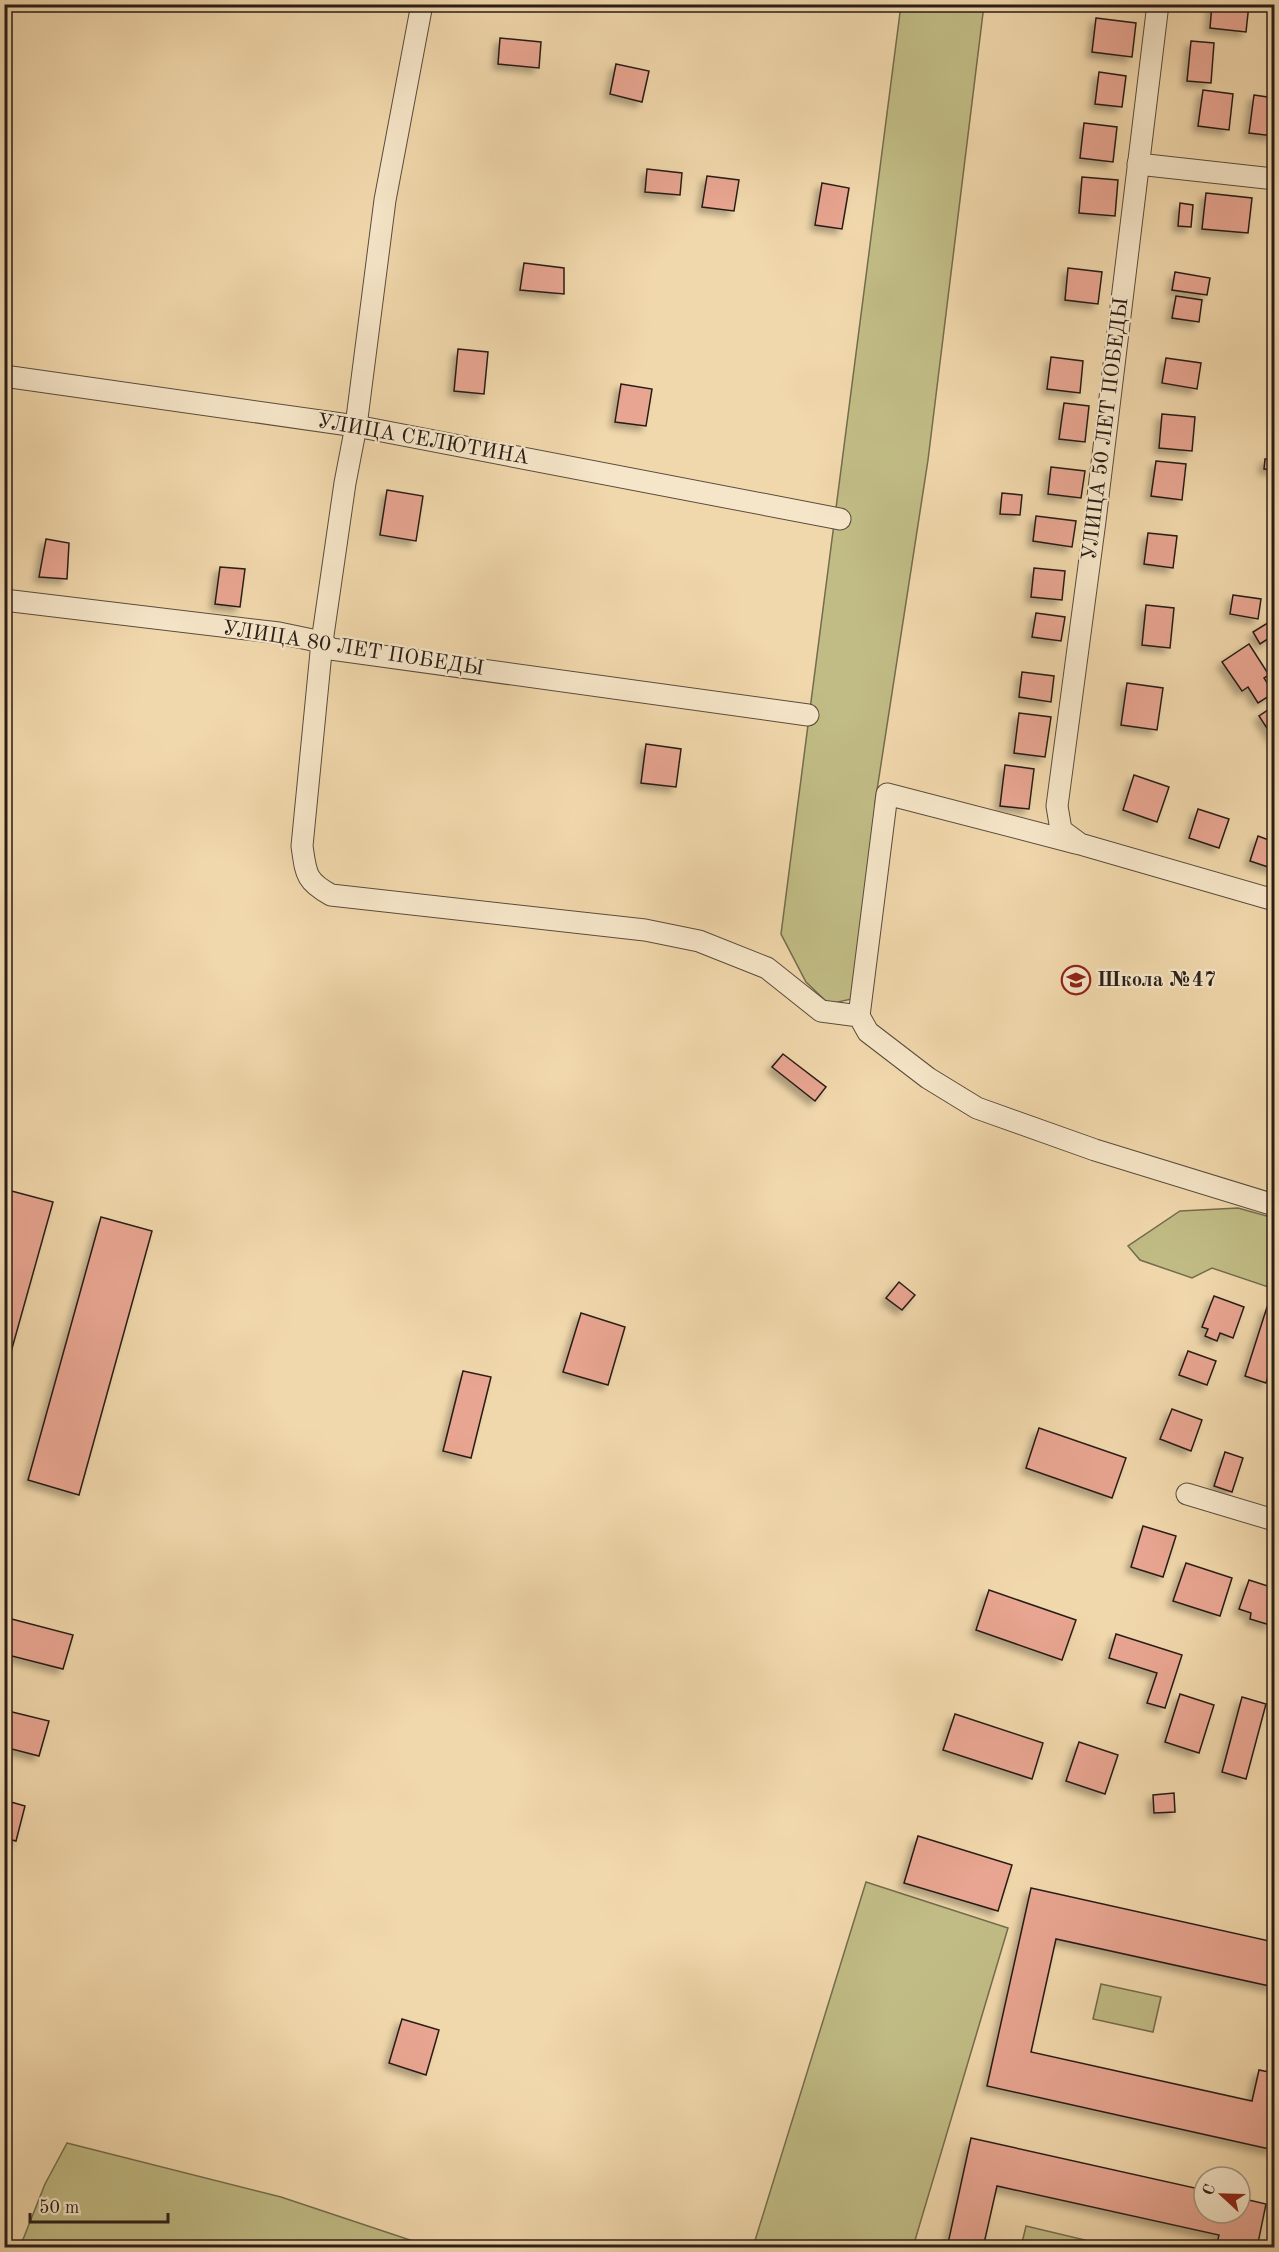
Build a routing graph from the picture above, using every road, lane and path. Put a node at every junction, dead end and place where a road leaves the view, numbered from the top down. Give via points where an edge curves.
1 (422, 4) edge
2 (1158, 4) edge
3 (1138, 164) junction
4 (1275, 179) edge
5 (4, 376) edge
6 (356, 426) junction
7 (840, 519) dead end
8 (4, 600) edge
9 (322, 642) junction
10 (808, 715) dead end
11 (1080, 844) junction
12 (1275, 900) edge
13 (859, 1016) junction
14 (1275, 1205) edge
15 (1187, 1494) dead end
16 (1275, 1520) edge

1 - 6 street via 385,200
2 - 3 street, УЛИЦА 50 ЛЕТ ПОБЕДЫ
3 - 4 street
3 - 11 street, УЛИЦА 50 ЛЕТ ПОБЕДЫ via 1057,806 1061,830
5 - 6 street, УЛИЦА СЕЛЮТИНА
6 - 7 street, УЛИЦА СЕЛЮТИНА
6 - 9 street
8 - 9 street, УЛИЦА 80 ЛЕТ ПОБЕДЫ via 279,633
9 - 10 street, УЛИЦА 80 ЛЕТ ПОБЕДЫ via 332,650
9 - 13 street via 302,846 307,876 315,886 331,895 645,930 699,941 767,968 821,1011
11 - 12 street, УЛИЦА 50 ЛЕТ ПОБЕДЫ
11 - 13 street, УЛИЦА 50 ЛЕТ ПОБЕДЫ via 887,794
13 - 14 street via 867,1032 928,1078 977,1108 1095,1150
15 - 16 street

